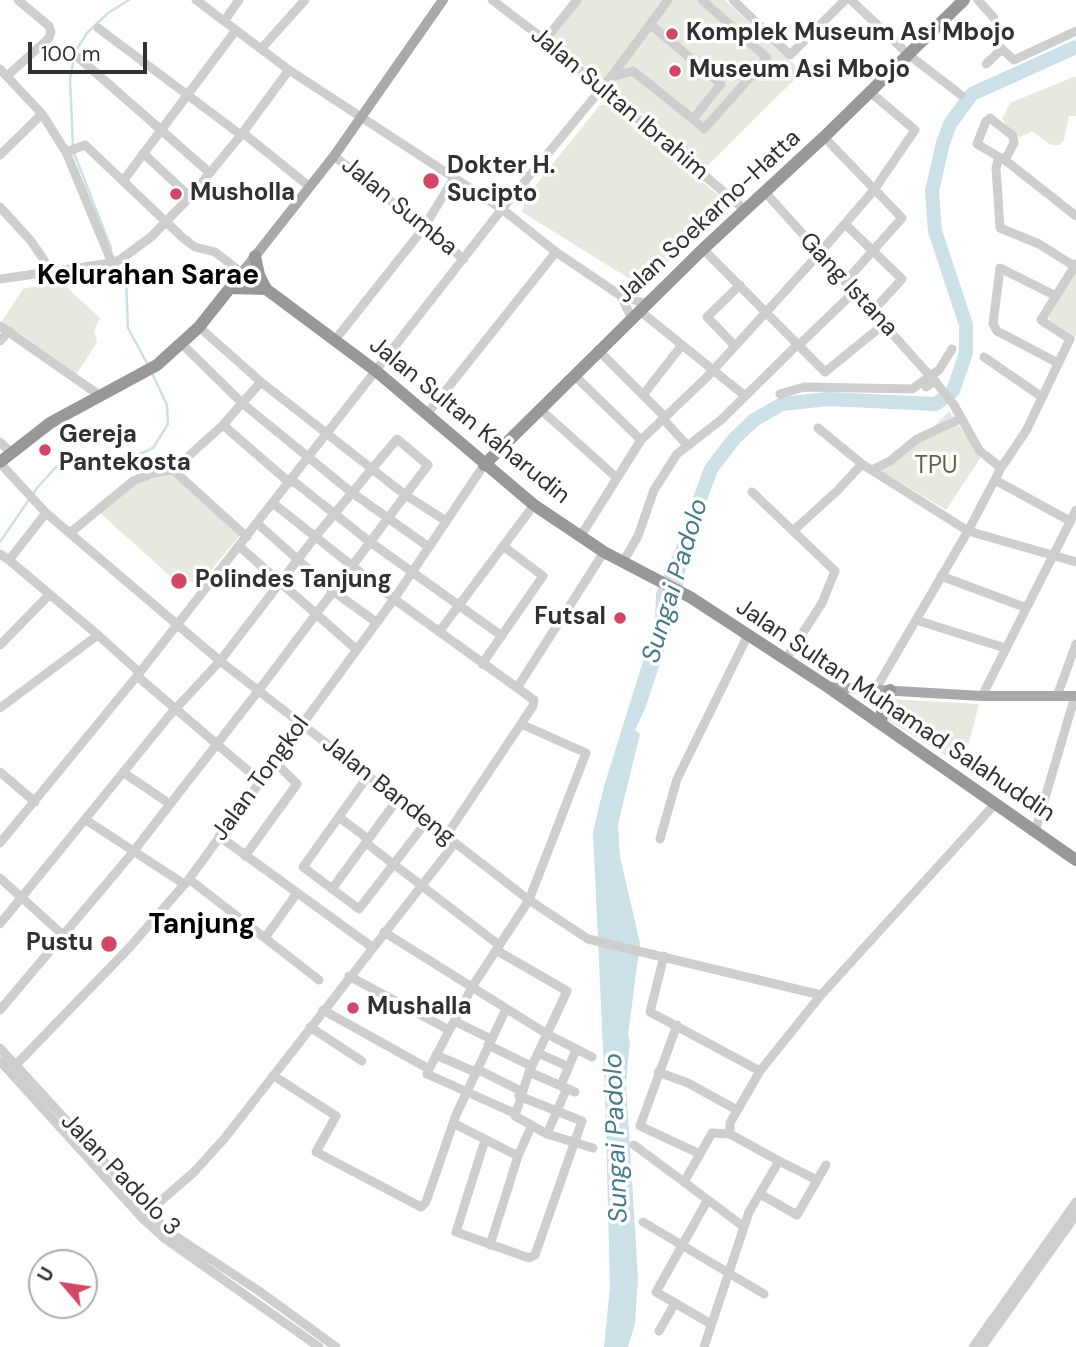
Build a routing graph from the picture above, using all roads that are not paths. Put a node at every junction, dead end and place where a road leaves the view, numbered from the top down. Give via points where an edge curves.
1 (18, 0) edge
2 (196, 0) edge
3 (239, 0) edge
4 (305, 0) edge
5 (443, 0) edge
6 (492, 0) edge
7 (577, 0) edge
8 (668, 0) edge
9 (702, 0) edge
10 (733, 0) edge
11 (845, 0) edge
12 (851, 0) edge
13 (964, 0) edge
14 (978, 0) edge
15 (994, 18) dead end
16 (225, 20) junction
17 (650, 24) junction
18 (97, 28) dead end
19 (236, 30) junction
20 (1076, 31) edge
21 (545, 40) junction
22 (261, 49) junction
23 (909, 55) junction
24 (79, 58) dead end
25 (986, 64) dead end
26 (289, 70) junction
27 (4, 73) edge
28 (611, 77) junction
29 (600, 90) junction
30 (870, 92) junction
31 (187, 94) junction
32 (961, 96) dead end
33 (42, 114) junction
34 (360, 116) junction
35 (692, 119) junction
36 (162, 128) junction
37 (242, 134) junction
38 (824, 137) junction
39 (71, 150) junction
40 (143, 153) junction
41 (0, 155) edge
42 (334, 156) junction
43 (1002, 159) junction
44 (210, 173) junction
45 (454, 178) junction
46 (122, 181) junction
47 (310, 187) junction
48 (874, 190) junction
49 (765, 192) junction
50 (190, 197) junction
51 (0, 207) edge
52 (502, 209) junction
53 (745, 210) junction
54 (1074, 211) edge
55 (166, 222) junction
56 (845, 224) junction
57 (423, 229) junction
58 (703, 248) junction
59 (555, 252) junction
60 (873, 252) junction
61 (818, 255) junction
62 (255, 256) junction
63 (464, 259) junction
64 (115, 262) junction
65 (1075, 265) edge
66 (52, 272) junction
67 (242, 273) junction
68 (0, 279) edge
69 (845, 282) junction
70 (740, 285) junction
71 (230, 288) junction
72 (266, 289) junction
73 (854, 292) junction
74 (1054, 295) junction
75 (621, 296) junction
76 (640, 311) junction
77 (766, 312) junction
78 (872, 312) junction
79 (883, 325) junction
80 (199, 327) junction
81 (4, 329) edge
82 (335, 340) junction
83 (0, 341) edge
84 (1073, 341) edge
85 (182, 344) junction
86 (682, 345) junction
87 (798, 345) junction
88 (735, 346) junction
89 (951, 349) dead end
90 (598, 350) junction
91 (984, 357) dead end
92 (1058, 363) junction
93 (713, 370) junction
94 (376, 371) junction
95 (574, 374) junction
96 (934, 380) junction
97 (261, 382) junction
98 (780, 394) dead end
99 (99, 395) junction
100 (643, 395) junction
101 (744, 395) junction
102 (1042, 397) junction
103 (242, 403) junction
104 (540, 409) junction
105 (426, 414) junction
106 (664, 418) junction
107 (960, 419) junction
108 (223, 425) junction
109 (818, 428) dead end
110 (328, 434) junction
111 (640, 440) junction
112 (0, 442) edge
113 (688, 446) junction
114 (11, 453) junction
115 (309, 458) junction
116 (0, 463) edge
117 (862, 464) junction
118 (484, 465) junction
119 (371, 468) junction
120 (1001, 468) junction
121 (173, 470) junction
122 (872, 470) junction
123 (617, 478) junction
124 (995, 480) junction
125 (291, 481) junction
126 (351, 492) junction
127 (752, 492) dead end
128 (404, 494) junction
129 (274, 504) junction
130 (534, 505) junction
131 (1076, 510) edge
132 (46, 513) junction
133 (335, 513) junction
134 (388, 517) junction
135 (446, 521) junction
136 (1070, 521) junction
137 (258, 524) junction
138 (793, 531) junction
139 (968, 531) junction
140 (70, 533) junction
141 (247, 537) junction
142 (315, 537) junction
143 (580, 537) junction
144 (370, 542) junction
145 (503, 546) junction
146 (240, 547) junction
147 (429, 547) junction
148 (604, 552) junction
149 (0, 554) edge
150 (1053, 555) junction
151 (9, 560) junction
152 (297, 561) junction
153 (623, 562) junction
154 (1076, 562) edge
155 (352, 565) junction
156 (413, 572) junction
157 (650, 576) joint
158 (942, 576) junction
159 (279, 584) junction
160 (333, 591) junction
161 (49, 595) junction
162 (394, 599) junction
163 (459, 605) junction
164 (1024, 607) junction
165 (314, 616) junction
166 (916, 620) junction
167 (376, 622) junction
168 (177, 625) junction
169 (439, 632) junction
170 (98, 635) junction
171 (748, 635) junction
172 (502, 636) junction
173 (1076, 644) edge
174 (0, 645) edge
175 (1005, 648) junction
176 (356, 649) junction
177 (786, 659) junction
178 (220, 661) junction
179 (482, 664) junction
180 (138, 675) junction
181 (828, 687) junction
182 (517, 688) junction
183 (260, 690) junction
184 (875, 690) junction
185 (890, 690) junction
186 (1076, 695) edge
187 (982, 696) junction
188 (1057, 696) junction
189 (0, 708) edge
190 (177, 708) junction
191 (302, 723) junction
192 (521, 724) junction
193 (881, 724) junction
194 (217, 742) junction
195 (274, 761) junction
196 (0, 772) edge
197 (124, 773) junction
198 (368, 776) junction
199 (259, 780) junction
200 (397, 800) junction
201 (36, 802) junction
202 (170, 804) junction
203 (995, 804) junction
204 (339, 817) junction
205 (86, 820) junction
206 (427, 821) junction
207 (1035, 832) junction
208 (219, 836) junction
209 (446, 836) junction
210 (660, 839) dead end
211 (367, 841) junction
212 (0, 843) edge
213 (455, 843) junction
214 (134, 850) junction
215 (245, 856) junction
216 (1076, 860) edge
217 (395, 864) junction
218 (0, 878) edge
219 (186, 882) junction
220 (421, 885) junction
221 (332, 889) junction
222 (297, 893) junction
223 (22, 899) junction
224 (529, 900) junction
225 (0, 924) edge
226 (384, 932) junction
227 (64, 935) junction
228 (265, 938) junction
229 (372, 947) junction
230 (497, 948) junction
231 (664, 956) junction
232 (349, 976) junction
233 (319, 980) dead end
234 (472, 987) junction
235 (821, 995) junction
236 (506, 1009) junction
237 (0, 1010) edge
238 (323, 1010) junction
239 (677, 1025) junction
240 (452, 1026) junction
241 (310, 1027) junction
242 (547, 1034) junction
243 (490, 1042) junction
244 (0, 1048) edge
245 (576, 1051) junction
246 (538, 1053) junction
247 (436, 1055) junction
248 (593, 1057) dead end
249 (362, 1061) dead end
250 (0, 1062) edge
251 (569, 1067) junction
252 (13, 1068) junction
253 (429, 1069) junction
254 (530, 1069) junction
255 (476, 1071) junction
256 (761, 1071) junction
257 (658, 1072) junction
258 (274, 1076) junction
259 (568, 1088) junction
260 (466, 1092) junction
261 (520, 1094) junction
262 (737, 1110) junction
263 (557, 1111) junction
264 (514, 1113) junction
265 (453, 1123) junction
266 (531, 1127) junction
267 (547, 1134) junction
268 (730, 1134) junction
269 (485, 1140) junction
270 (572, 1143) junction
271 (634, 1145) dead end
272 (593, 1148) dead end
273 (700, 1154) junction
274 (518, 1156) junction
275 (779, 1161) junction
276 (826, 1165) dead end
277 (817, 1180) junction
278 (684, 1182) junction
279 (760, 1194) junction
280 (130, 1198) junction
281 (707, 1201) junction
282 (1076, 1202) edge
283 (148, 1212) junction
284 (1076, 1215) edge
285 (643, 1222) dead end
286 (744, 1227) junction
287 (166, 1235) junction
288 (490, 1245) junction
289 (682, 1245) junction
290 (727, 1275) junction
291 (764, 1294) dead end
292 (675, 1303) junction
293 (294, 1323) junction
294 (711, 1324) junction
295 (659, 1331) dead end
296 (319, 1347) edge
297 (336, 1347) edge
298 (704, 1347) edge
299 (973, 1347) edge
300 (982, 1347) edge

1 - 27 street via 51,32
2 - 16 street
3 - 16 street
4 - 22 street
5 - 34 main road
6 - 21 street, Jalan Sultan Ibrahim
7 - 21 street
8 - 17 street
9 - 35 street via 766,58 704,129
10 - 11 street via 790,55
12 - 23 street
13 - 23 highway, Jalan Soekarno-Hatta
14 - 15 street
16 - 19 street
17 - 28 street
17 - 35 street via 721,84
18 - 31 street
19 - 22 street
19 - 31 street
20 - 25 street via 1014,60 1002,49
21 - 29 street, Jalan Sultan Ibrahim
22 - 26 street
23 - 30 highway, Jalan Soekarno-Hatta
23 - 32 street
24 - 36 street
26 - 34 street
26 - 37 street
27 - 33 street
28 - 29 street
28 - 35 street via 633,71
29 - 52 street
29 - 53 street, Jalan Sultan Ibrahim
30 - 38 highway, Jalan Soekarno-Hatta
30 - 48 street via 915,130
31 - 36 street
31 - 37 street
33 - 39 street
33 - 41 street
34 - 42 main road
34 - 45 street
36 - 40 street
36 - 44 street
37 - 44 street
37 - 47 street
38 - 48 street
38 - 49 highway, Jalan Soekarno-Hatta
39 - 46 street via 83,144
39 - 64 street
40 - 46 street
40 - 50 street
42 - 47 main road
42 - 57 street, Jalan Sumba
43 - 43 street via 1014,140 988,119 977,144
43 - 54 street
43 - 65 street via 995,181 1000,228
44 - 50 street
45 - 52 street
45 - 57 street
46 - 55 street
47 - 62 main road
48 - 56 street
48 - 60 street via 902,218
49 - 53 highway, Jalan Soekarno-Hatta
49 - 61 street, Gang Istana
50 - 55 street
51 - 66 street
52 - 59 street
52 - 63 street
53 - 58 highway, Jalan Soekarno-Hatta
55 - 64 street
55 - 67 street via 195,247 215,252
56 - 60 street
56 - 61 street
57 - 63 street, Jalan Sumba
57 - 82 street
58 - 70 street
58 - 76 highway, Jalan Soekarno-Hatta
59 - 75 street
59 - 105 street
60 - 69 street
60 - 78 street via 902,279
61 - 69 street, Gang Istana
61 - 77 street
62 - 67 main road
62 - 72 highway
63 - 94 street
64 - 66 street
65 - 74 street
66 - 68 street
67 - 71 main road
69 - 73 street, Gang Istana
70 - 77 street
70 - 88 street via 706,317
71 - 72 highway
71 - 80 highway
72 - 82 highway, Jalan Sultan Kaharudin
73 - 78 street, Gang Istana
73 - 87 street
74 - 84 street via 1041,320
74 - 92 street via 1000,268 993,324 996,331
75 - 76 street
75 - 76 street
76 - 86 street
76 - 90 highway, Jalan Soekarno-Hatta
77 - 87 street
77 - 88 street
78 - 79 street, Gang Istana
79 - 87 street via 825,372
79 - 96 street, Gang Istana
80 - 85 highway
80 - 97 street
81 - 83 street
81 - 99 street
82 - 94 highway, Jalan Sultan Kaharudin
84 - 92 street
85 - 99 highway via 145,373
85 - 103 street
86 - 93 street
86 - 100 street
87 - 101 street
88 - 93 street
89 - 96 street
90 - 95 highway, Jalan Soekarno-Hatta
90 - 100 street
91 - 102 street
92 - 102 street
93 - 101 street
93 - 106 street
94 - 105 highway, Jalan Sultan Kaharudin
94 - 110 street
95 - 104 highway, Jalan Soekarno-Hatta
95 - 111 street
96 - 98 street via 916,388 804,387
96 - 107 street, Gang Istana
97 - 103 street
97 - 110 street
99 - 114 highway via 50,423
100 - 106 street
101 - 113 street
102 - 120 street
103 - 108 street
103 - 115 street
104 - 118 highway, Jalan Soekarno-Hatta
104 - 123 street
105 - 118 highway, Jalan Sultan Kaharudin
106 - 111 street
106 - 113 street
107 - 120 street, Gang Istana via 979,450
107 - 122 street via 917,439
108 - 121 street
108 - 125 street
109 - 117 street
110 - 115 street
110 - 119 street
111 - 123 street
112 - 114 street
113 - 153 street via 677,454 659,482
114 - 116 highway
115 - 125 street
115 - 126 street
116 - 132 street, Jalan Bandeng
117 - 122 street
117 - 138 street
118 - 130 highway, Jalan Sultan Kaharudin
118 - 135 street, Jalan Tongkol
119 - 126 street
119 - 128 street
119 - 128 street via 397,439 428,465
120 - 124 street
121 - 140 street via 133,481
121 - 141 street
122 - 139 street
123 - 143 street
124 - 136 street
124 - 139 street
125 - 129 street
125 - 133 street
126 - 133 street
126 - 134 street
127 - 138 street
128 - 134 street
128 - 135 street
129 - 137 street
129 - 142 street
130 - 143 highway, Jalan Sultan Kaharudin
130 - 145 street
131 - 136 street
132 - 140 street, Jalan Bandeng
132 - 151 street
133 - 142 street
133 - 144 street
134 - 144 street
134 - 147 street
135 - 147 street, Jalan Tongkol
136 - 150 street
137 - 141 street
137 - 152 street
138 - 177 street via 835,571 822,603
139 - 150 street
139 - 158 street
140 - 168 street, Jalan Bandeng
141 - 146 street
142 - 152 street
142 - 155 street
143 - 148 highway, Jalan Sultan Kaharudin
144 - 155 street
144 - 156 street
145 - 163 street
145 - 172 street via 543,576
146 - 159 street
146 - 168 street
147 - 156 street, Jalan Tongkol
148 - 153 highway, Jalan Sultan Kaharudin
148 - 182 street
149 - 151 street
150 - 154 street
150 - 164 street
151 - 161 street
152 - 159 street
152 - 160 street
153 - 157 highway, Jalan Sultan Kaharudin
155 - 160 street
155 - 162 street
156 - 162 street, Jalan Tongkol
156 - 163 street
157 - 171 highway, Jalan Sultan Muhamad Salahuddin
158 - 164 street
158 - 166 street
159 - 165 street
159 - 178 street
160 - 165 street
160 - 167 street
161 - 170 street
161 - 174 street
162 - 167 street, Jalan Tongkol
162 - 169 street
163 - 169 street
163 - 172 street
164 - 175 street
165 - 176 street
165 - 183 street
166 - 175 street
166 - 184 street
167 - 176 street, Jalan Tongkol
168 - 178 street, Jalan Bandeng
168 - 180 street
169 - 179 street
170 - 180 street
170 - 189 street
171 - 177 highway, Jalan Sultan Muhamad Salahuddin
171 - 210 street via 677,779
172 - 179 street
173 - 188 street
175 - 187 street
176 - 191 street, Jalan Tongkol
177 - 181 highway, Jalan Sultan Muhamad Salahuddin
178 - 183 street, Jalan Bandeng
178 - 190 street
179 - 182 street
180 - 190 street
180 - 201 street
181 - 184 main road
181 - 193 highway, Jalan Sultan Muhamad Salahuddin
182 - 192 street via 535,702
183 - 191 street, Jalan Bandeng
183 - 194 street
184 - 185 main road
185 - 187 main road
185 - 193 highway
186 - 188 main road
186 - 207 street
187 - 188 main road
190 - 194 street
190 - 197 street
191 - 195 street, Jalan Tongkol
191 - 198 street, Jalan Bandeng
192 - 209 street
192 - 224 street via 586,753
193 - 203 highway, Jalan Sultan Muhamad Salahuddin
194 - 199 street
194 - 202 street
195 - 199 street, Jalan Tongkol
195 - 215 street via 297,784
196 - 201 street
197 - 202 street
197 - 205 street
198 - 200 street, Jalan Bandeng
198 - 204 street
199 - 208 street, Jalan Tongkol
200 - 206 street, Jalan Bandeng
200 - 211 street
201 - 212 street
202 - 214 street
203 - 207 highway, Jalan Sultan Muhamad Salahuddin
203 - 235 street
204 - 211 street
204 - 221 street via 303,867
205 - 214 street
205 - 223 street
206 - 209 street, Jalan Bandeng
206 - 217 street
207 - 216 highway, Jalan Sultan Muhamad Salahuddin
208 - 215 street
208 - 219 street, Jalan Tongkol
209 - 213 street, Jalan Bandeng
211 - 217 street
211 - 221 street
213 - 220 street
213 - 224 street, Jalan Bandeng
214 - 219 street
214 - 227 street
215 - 222 street
217 - 220 street
217 - 221 street via 359,909
218 - 223 street
219 - 228 street
219 - 252 street, Jalan Tongkol
220 - 226 street
220 - 230 street
222 - 228 street
222 - 229 street
223 - 225 street
223 - 227 street
224 - 230 street
224 - 231 street, Jalan Bandeng via 588,939
226 - 229 street
226 - 234 street
227 - 237 street
228 - 233 street
229 - 232 street
230 - 234 street
230 - 242 street via 567,991
231 - 235 street
231 - 239 street via 650,1012
232 - 238 street
232 - 240 street
234 - 236 street
234 - 240 street
235 - 256 street
236 - 242 street
236 - 243 street
238 - 241 street
238 - 253 street
239 - 256 street
239 - 257 street
240 - 243 street
240 - 247 street
241 - 249 street
241 - 258 street
242 - 245 street
242 - 246 street
243 - 254 street
243 - 255 street
244 - 252 street
245 - 248 street
245 - 251 street
246 - 251 street
246 - 254 street
247 - 253 street
247 - 255 street
250 - 252 street
251 - 259 street
252 - 280 street, Jalan Padolo 3
253 - 260 street via 427,1074
254 - 259 street
254 - 261 street
255 - 260 street
255 - 261 street
256 - 262 street
257 - 262 street
257 - 273 street via 640,1126
258 - 265 street via 336,1116 316,1152 421,1207
258 - 283 street via 194,1172
259 - 263 street
260 - 264 street
260 - 265 street
261 - 263 street
261 - 264 street
262 - 268 street
263 - 267 street
263 - 270 street via 582,1121
264 - 266 street
265 - 269 street
266 - 267 street
266 - 274 street
267 - 270 street
268 - 273 street via 712,1133
268 - 275 street
269 - 274 street
269 - 288 street via 456,1230
270 - 272 street
270 - 288 street via 535,1255 529,1258
271 - 278 street
273 - 278 street
274 - 288 street
275 - 277 street
275 - 279 street
276 - 277 street
277 - 279 street via 797,1215
278 - 281 street
279 - 286 street
280 - 283 street, Jalan Padolo 3
280 - 287 street, Jalan Padolo 3
281 - 286 street
281 - 289 street
282 - 299 street
283 - 287 street, Jalan Padolo 3
284 - 300 street
285 - 289 street
286 - 290 street
287 - 293 street, Jalan Padolo 3
289 - 290 street
289 - 292 street via 656,1292
290 - 291 street
290 - 294 street
292 - 294 street
292 - 295 street
293 - 296 street, Jalan Padolo 3
293 - 297 street, Jalan Padolo 3
294 - 298 street

